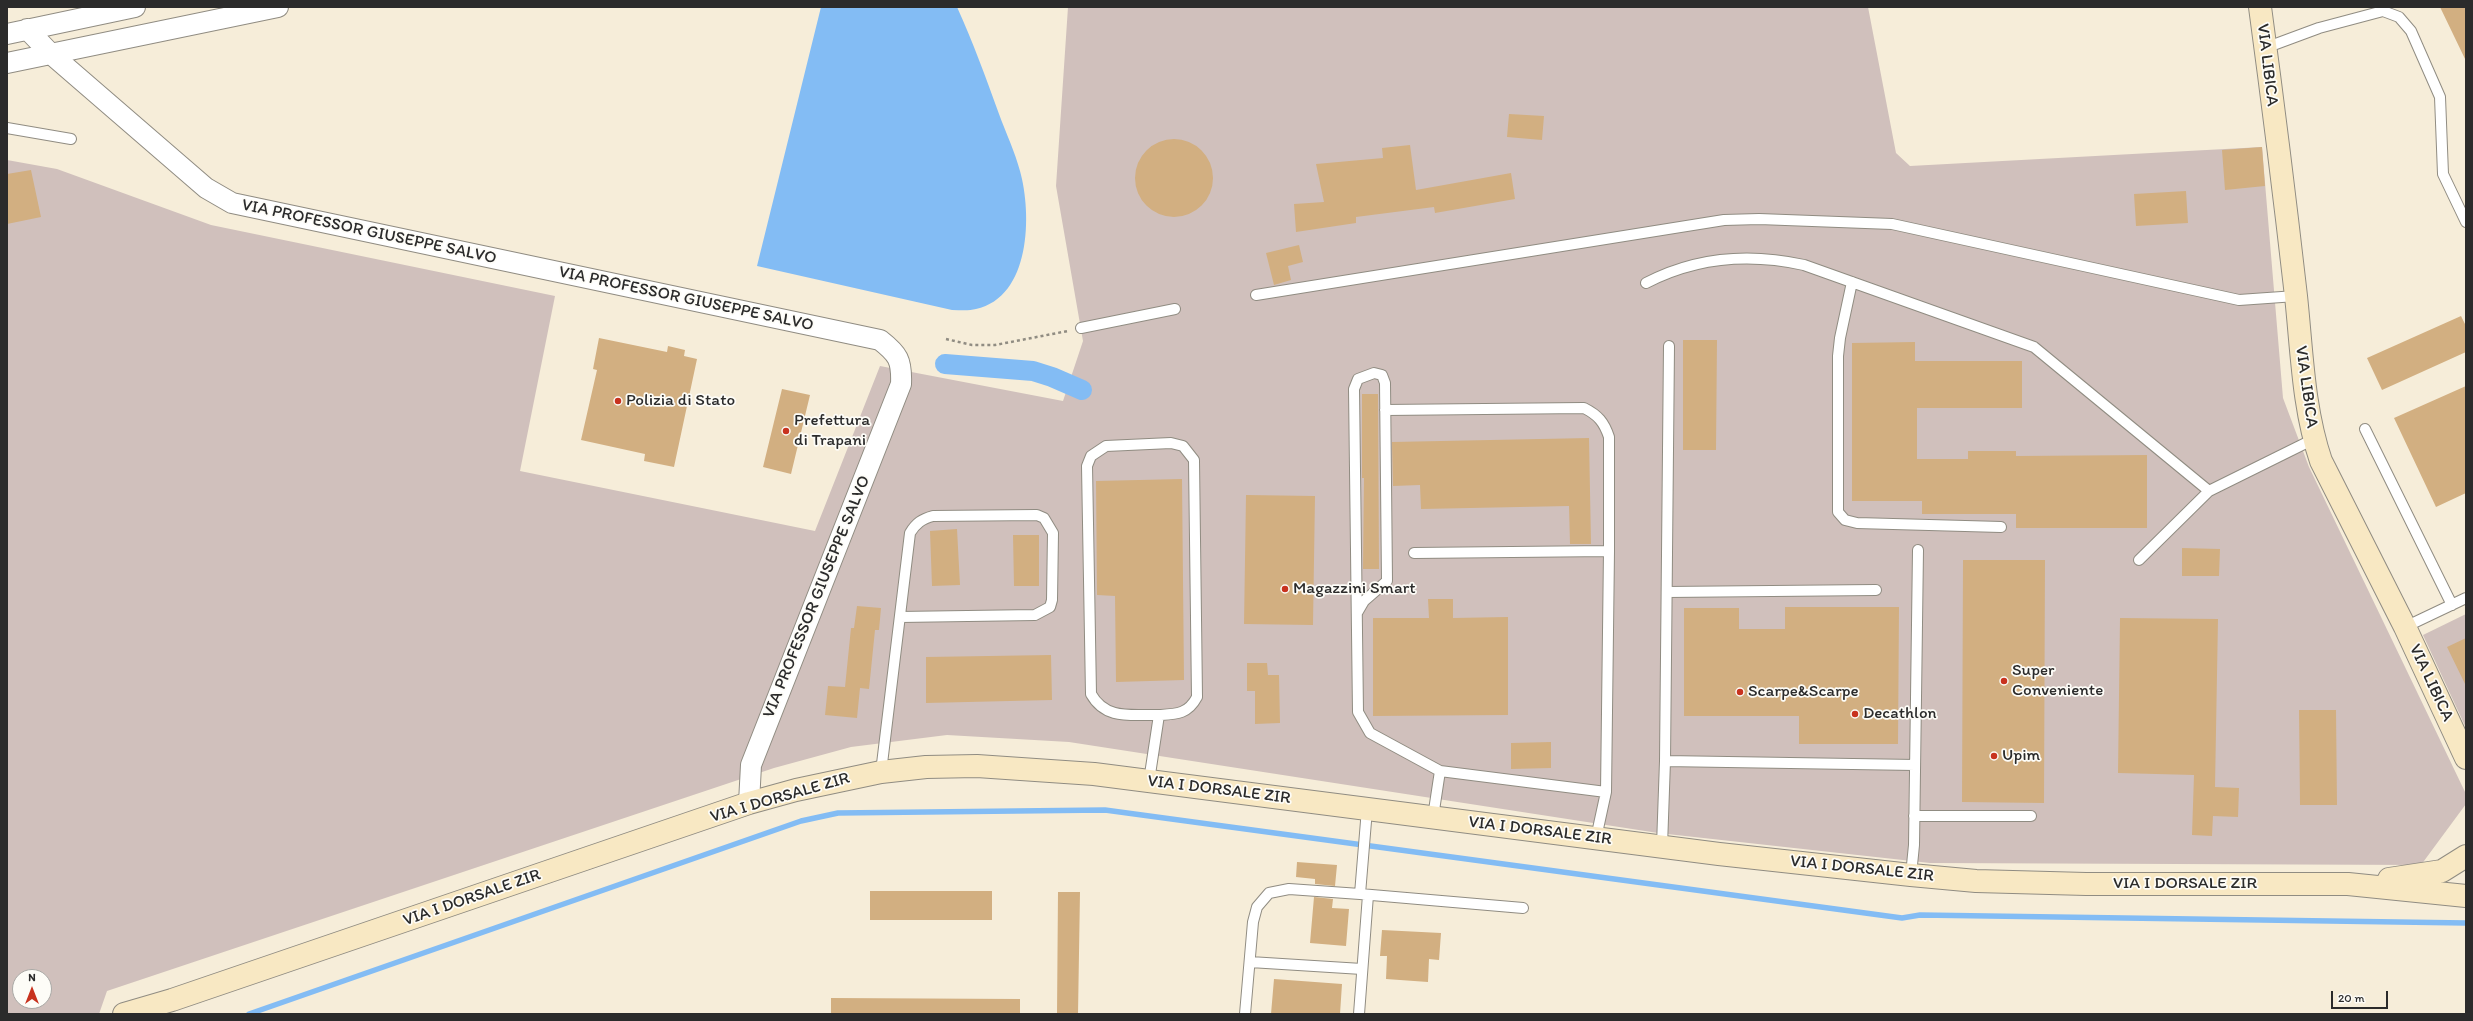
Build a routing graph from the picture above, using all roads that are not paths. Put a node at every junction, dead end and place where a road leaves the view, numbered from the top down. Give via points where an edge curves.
1 (135, 7) edge
2 (143, 7) edge
3 (278, 7) edge
4 (2260, 7) edge
5 (28, 29) junction
6 (7, 34) edge
7 (148, 34) junction
8 (2265, 48) junction
9 (51, 54) junction
10 (7, 63) edge
11 (7, 128) edge
12 (71, 139) dead end
13 (2466, 222) edge
14 (1852, 282) junction
15 (1646, 283) dead end
16 (1256, 295) dead end
17 (2296, 296) junction
18 (1175, 309) dead end
19 (1080, 328) road end
20 (1669, 346) dead end
21 (1385, 410) junction
22 (2366, 429) dead end
23 (2314, 439) junction
24 (2209, 491) junction
25 (2001, 527) dead end
26 (1918, 550) dead end
27 (1609, 551) junction
28 (1414, 553) dead end
29 (2139, 560) dead end
30 (1876, 590) dead end
31 (1667, 592) junction
32 (2466, 598) edge
33 (2452, 605) junction
34 (1357, 613) junction
35 (900, 617) junction
36 (2405, 627) junction
37 (1159, 715) junction
38 (2466, 758) edge
39 (1665, 761) junction
40 (1915, 765) junction
41 (1440, 771) junction
42 (881, 772) junction
43 (1149, 781) junction
44 (1606, 792) junction
45 (749, 803) junction
46 (1367, 809) junction
47 (1914, 816) junction
48 (2031, 816) dead end
49 (1433, 817) junction
50 (1596, 838) junction
51 (2466, 840) edge
52 (1662, 846) junction
53 (2466, 856) edge
54 (1911, 875) junction
55 (2424, 882) junction
56 (2466, 886) edge
57 (1364, 894) junction
58 (2466, 896) edge
59 (1523, 908) dead end
60 (1250, 962) junction
61 (1362, 969) junction
62 (124, 1014) edge
63 (1245, 1014) edge
64 (1359, 1014) edge

1 - 5 street
2 - 7 street
3 - 7 street
4 - 8 main road, VIA LIBICA
5 - 6 street
5 - 9 street, VIA PROFESSOR GIUSEPPE SALVO
7 - 9 street
8 - 13 lane via 2319,28 2383,11 2399,17 2411,30 2440,97 2443,174
8 - 17 main road, VIA LIBICA
9 - 10 street
9 - 45 street, VIA PROFESSOR GIUSEPPE SALVO via 206,188 232,203 880,340 895,352 902,368 901,384 751,765
11 - 12 lane
14 - 15 lane via 1804,265 1754,257 1696,264
14 - 24 lane via 2034,347
14 - 25 lane via 1838,356 1838,512 1845,520 1857,523
16 - 17 lane via 1724,220 1759,219 1892,224 2239,300
17 - 23 main road, VIA LIBICA via 2307,412
18 - 19 lane
20 - 31 lane
21 - 27 lane via 1584,408 1595,414 1604,424 1609,436
21 - 34 lane via 1387,581 1364,601
21 - 34 lane via 1385,383 1382,375 1374,373 1358,379 1354,388
22 - 33 lane
23 - 24 lane
23 - 36 main road, VIA LIBICA via 2321,461
24 - 29 lane
26 - 40 lane
27 - 28 lane
27 - 44 lane
30 - 31 lane
31 - 39 lane
32 - 33 lane
33 - 36 lane
34 - 41 lane via 1358,712 1370,733
35 - 35 lane via 910,533 923,519 933,516 1037,515 1050,525 1053,532 1050,607 1035,615
35 - 42 lane
36 - 38 main road, VIA LIBICA
37 - 37 lane via 1187,711 1197,697 1194,460 1183,446 1171,443 1106,446 1092,456 1088,466 1091,694 1103,710 1113,714
37 - 43 lane
39 - 40 lane
39 - 52 lane
40 - 47 lane
41 - 44 lane
41 - 49 lane
42 - 43 main road, VIA I DORSALE ZIR via 926,767 977,766 1094,774
42 - 45 main road, VIA I DORSALE ZIR
43 - 46 main road, VIA I DORSALE ZIR
44 - 50 lane
45 - 62 main road, VIA I DORSALE ZIR via 172,1000
46 - 49 main road, VIA I DORSALE ZIR
46 - 57 lane
47 - 48 lane
47 - 54 lane
49 - 50 main road, VIA I DORSALE ZIR
50 - 52 main road, VIA I DORSALE ZIR
51 - 55 main road via 2461,848
52 - 54 main road, VIA I DORSALE ZIR
53 - 55 main road, VIA I DORSALE ZIR
54 - 55 main road, VIA I DORSALE ZIR via 2086,884
55 - 56 main road, VIA I DORSALE ZIR
55 - 58 main road, VIA I DORSALE ZIR
57 - 59 lane
57 - 60 lane via 1289,889 1269,893 1257,906
57 - 61 lane
60 - 61 lane
60 - 63 lane
61 - 64 lane

